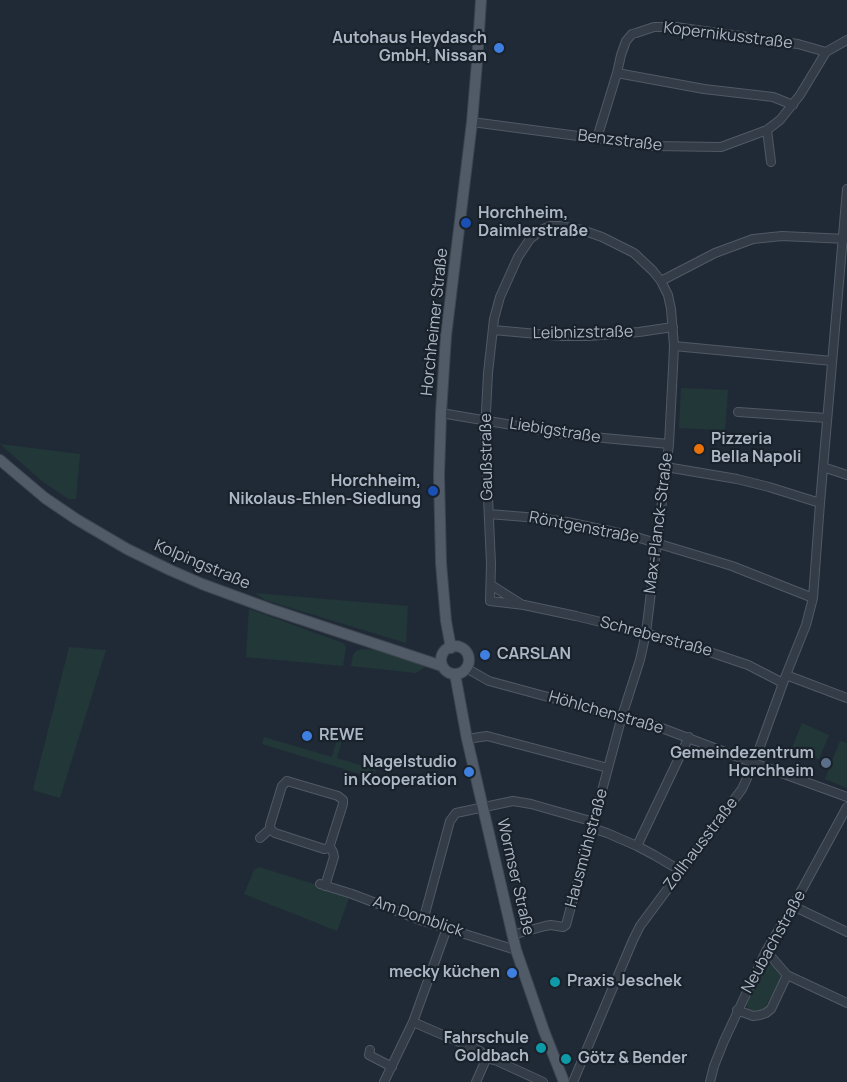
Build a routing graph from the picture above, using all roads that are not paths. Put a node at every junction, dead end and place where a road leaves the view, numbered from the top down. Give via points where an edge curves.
1 (481, 0) edge
2 (847, 40) edge
3 (826, 52) junction
4 (616, 73) junction
5 (793, 105) junction
6 (472, 123) junction
7 (767, 130) junction
8 (597, 138) junction
9 (771, 162) dead end
10 (847, 189) edge
11 (845, 239) edge
12 (661, 281) junction
13 (673, 327) junction
14 (493, 330) junction
15 (674, 346) junction
16 (832, 361) junction
17 (738, 412) dead end
18 (441, 413) junction
19 (827, 418) junction
20 (486, 420) junction
21 (669, 444) junction
22 (0, 460) edge
23 (823, 466) junction
24 (666, 467) junction
25 (847, 475) edge
26 (820, 503) junction
27 (489, 513) junction
28 (657, 544) junction
29 (491, 585) junction
30 (813, 598) junction
31 (524, 605) junction
32 (646, 633) junction
33 (447, 650) junction
34 (414, 656) junction
35 (442, 666) junction
36 (466, 668) junction
37 (455, 674) junction
38 (785, 679) junction
39 (847, 698) edge
40 (622, 716) junction
41 (688, 738) junction
42 (467, 739) junction
43 (754, 763) junction
44 (608, 768) junction
45 (847, 797) edge
46 (483, 807) junction
47 (847, 807) edge
48 (593, 825) junction
49 (270, 829) junction
50 (260, 838) dead end
51 (637, 846) junction
52 (330, 847) junction
53 (681, 872) junction
54 (793, 906) junction
55 (423, 921) junction
56 (447, 928) junction
57 (847, 932) edge
58 (512, 935) junction
59 (516, 950) junction
60 (766, 951) junction
61 (787, 975) junction
62 (847, 1003) edge
63 (737, 1010) junction
64 (413, 1022) junction
65 (370, 1050) dead end
66 (485, 1058) junction
67 (392, 1067) junction
68 (384, 1082) edge
69 (476, 1082) edge
70 (543, 1082) edge
71 (564, 1082) edge
72 (573, 1082) edge
73 (710, 1082) edge

1 - 6 main road, Horchheimer Straße
2 - 3 street, Benzstraße
3 - 4 street, Kopernikusstraße via 798,44 654,27 632,34 626,41
3 - 5 street, Benzstraße
4 - 5 street via 773,97
4 - 8 street, Kopernikusstraße
5 - 7 street, Benzstraße
6 - 8 street, Benzstraße
6 - 18 main road, Horchheimer Straße via 446,336
7 - 8 street, Benzstraße via 720,147 654,146
7 - 9 street
10 - 11 street, Zollhausstraße
11 - 12 street via 753,239 714,253
11 - 16 street, Zollhausstraße
12 - 13 street, Max-Planck-Straße via 670,302
12 - 14 street, Gaußstraße via 644,261 615,242 582,230 550,226 530,239 518,257 500,297
13 - 14 street, Leibnizstraße via 588,336
13 - 15 street, Max-Planck-Straße
14 - 20 street, Gaußstraße
15 - 16 street
15 - 21 street, Max-Planck-Straße
16 - 19 street, Zollhausstraße
17 - 19 street
18 - 20 street, Liebigstraße
18 - 33 main road, Horchheimer Straße via 441,562
19 - 23 street, Zollhausstraße
20 - 21 street, Liebigstraße via 572,435
20 - 27 street, Gaußstraße
21 - 24 street, Max-Planck-Straße
22 - 34 main road, Kolpingstraße via 76,519 170,570 270,609
23 - 25 street
23 - 26 street, Zollhausstraße
24 - 26 street via 737,479
24 - 28 street, Max-Planck-Straße
26 - 30 street, Zollhausstraße
27 - 28 street, Röntgenstraße via 567,522
27 - 29 street, Gaußstraße
28 - 30 street, Röntgenstraße via 732,566
28 - 32 street, Max-Planck-Straße
29 - 31 street, Schreberstraße
29 - 31 street, Schreberstraße via 490,601
30 - 38 street, Zollhausstraße
31 - 32 street, Schreberstraße
32 - 38 street, Schreberstraße via 708,650
32 - 40 street, Max-Planck-Straße
33 - 34 main road, Kolpingstraße via 434,656
33 - 35 main road via 441,659
33 - 36 main road via 459,647 466,652
34 - 35 main road, Kolpingstraße
35 - 37 main road
36 - 37 main road
36 - 40 street, Höhlchenstraße via 489,681
37 - 42 main road, Wormser Straße
38 - 39 street, Schreberstraße
38 - 43 street, Zollhausstraße
40 - 41 street, Höhlchenstraße
40 - 44 street, Hausmühlstraße
41 - 43 street, Höhlchenstraße
41 - 51 street
42 - 44 street via 487,736
42 - 46 main road, Wormser Straße
43 - 45 street, Höhlchenstraße
43 - 53 street, Zollhausstraße via 742,789
44 - 48 street, Hausmühlstraße
46 - 48 street via 513,801
46 - 55 street via 453,815
46 - 58 main road, Wormser Straße
47 - 54 street, Neubachstraße
48 - 51 street
48 - 58 street, Hausmühlstraße via 565,927 551,925
49 - 50 street
49 - 52 street via 324,849
49 - 52 street via 282,786 287,781 338,796 343,804
51 - 53 street
52 - 55 street, Am Domblick via 333,856 323,885
53 - 72 street, Zollhausstraße via 640,926
54 - 57 street
54 - 60 street, Neubachstraße
55 - 56 street, Am Domblick
56 - 59 street, Am Domblick
56 - 64 street
58 - 59 main road, Wormser Straße
59 - 71 main road, Wormser Straße
60 - 61 street
60 - 63 street, Neubachstraße
61 - 62 street
61 - 63 street via 766,1013 753,1016
63 - 73 street, Neubachstraße
64 - 66 street via 480,1051
64 - 67 street
65 - 67 street via 369,1055
66 - 69 street
66 - 70 street
67 - 68 street

